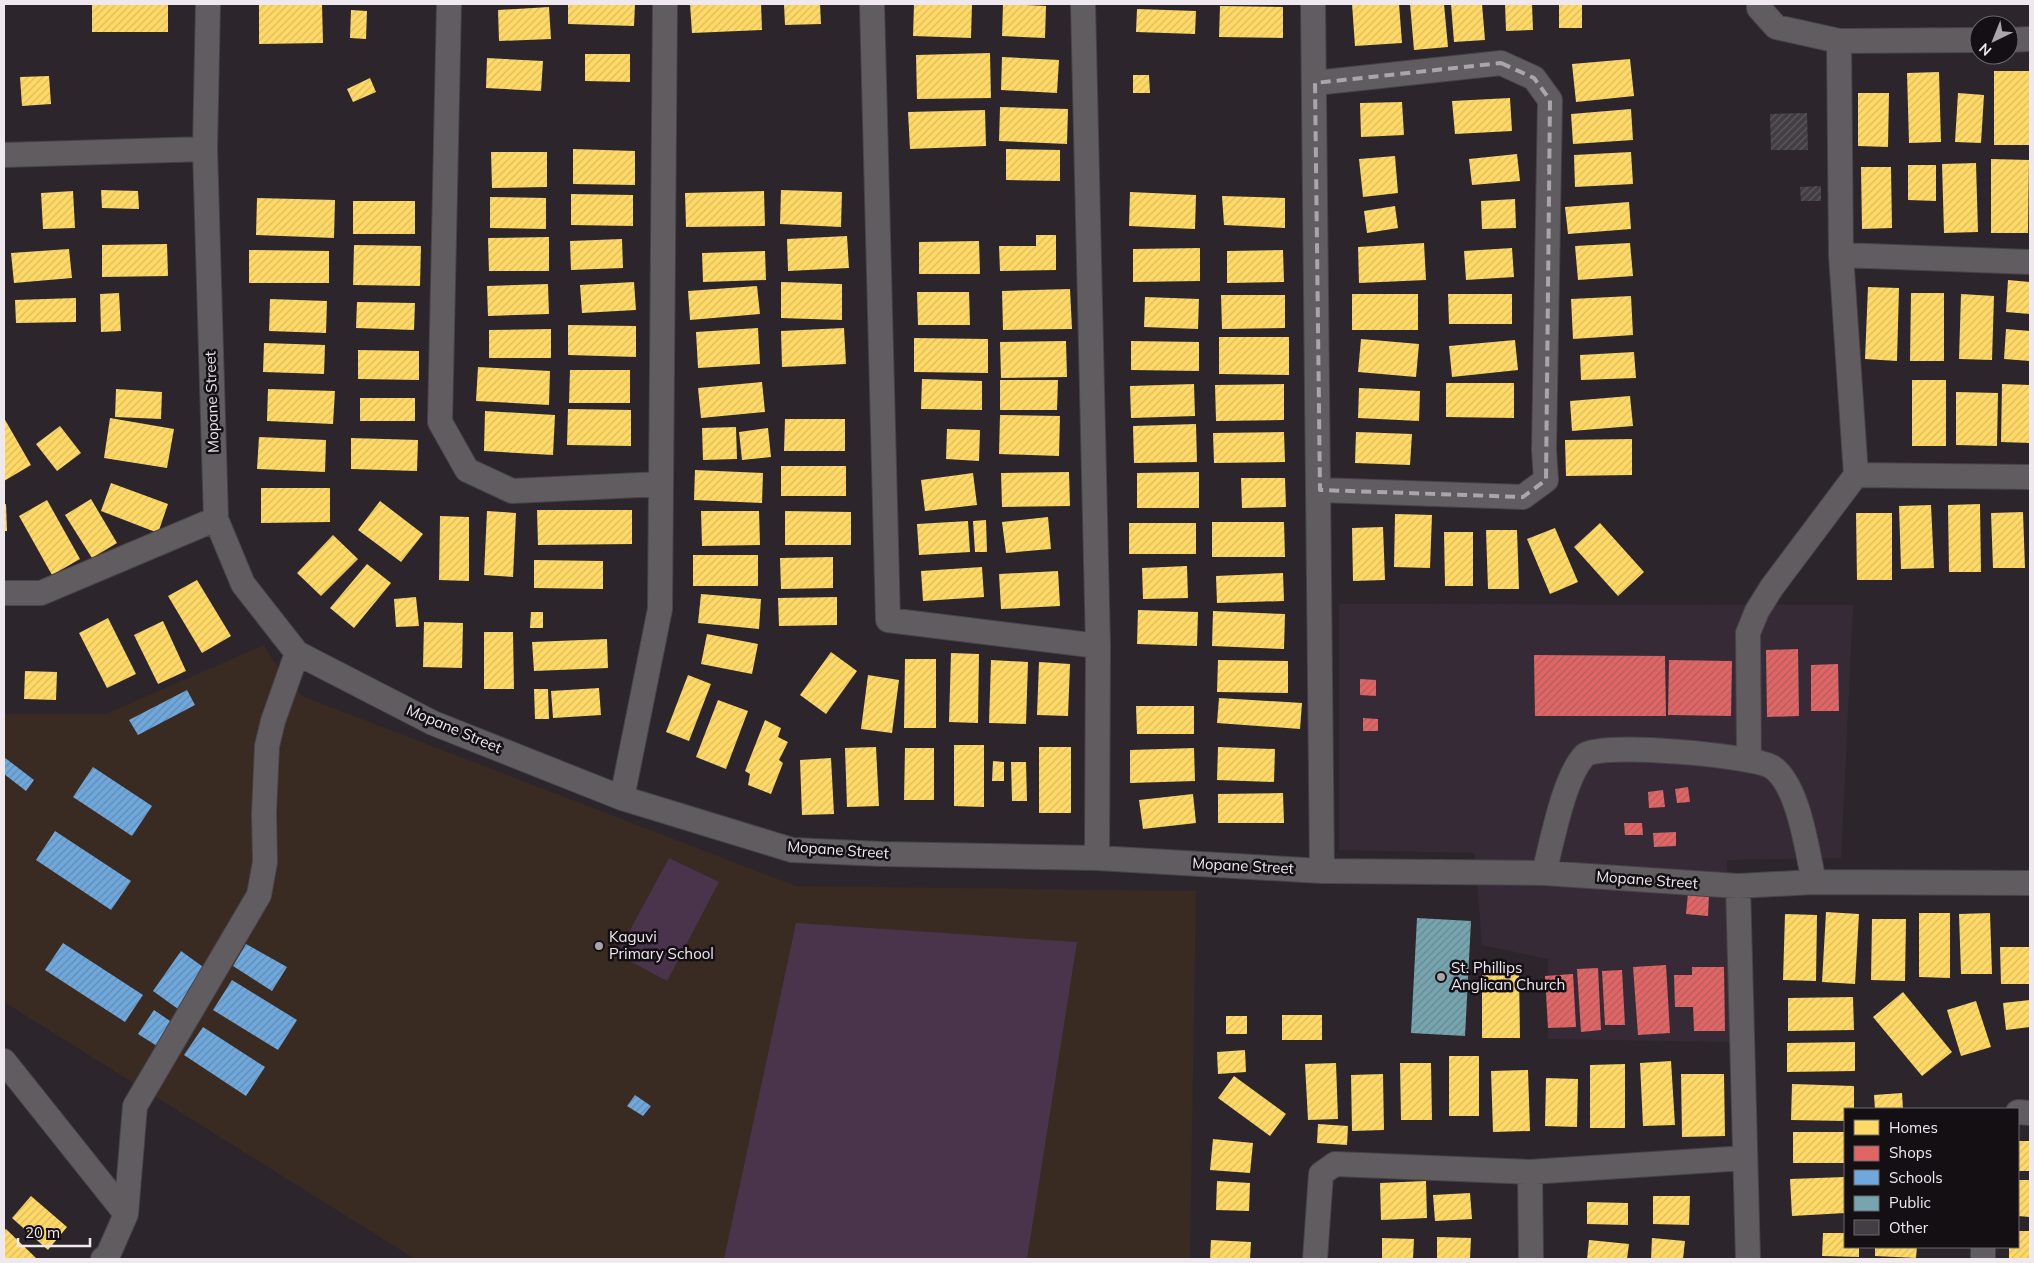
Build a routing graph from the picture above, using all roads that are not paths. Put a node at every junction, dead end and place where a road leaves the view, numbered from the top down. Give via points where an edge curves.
1 (208, 4) edge
2 (449, 4) edge
3 (665, 4) edge
4 (872, 4) edge
5 (1084, 4) edge
6 (1313, 4) edge
7 (1759, 4) edge
8 (1969, 40) edge
9 (1839, 41) junction
10 (1315, 83) junction
11 (205, 149) junction
12 (4, 155) edge
13 (1840, 255) junction
14 (2030, 262) edge
15 (1856, 476) junction
16 (2030, 477) edge
17 (661, 484) junction
18 (1320, 490) junction
19 (216, 519) junction
20 (4, 593) edge
21 (1098, 646) junction
22 (297, 653) junction
23 (1749, 758) junction
24 (622, 798) junction
25 (1097, 858) junction
26 (1322, 871) junction
27 (1544, 873) junction
28 (1814, 882) junction
29 (2030, 883) edge
30 (1738, 886) junction
31 (4, 1061) edge
32 (1745, 1158) junction
33 (1530, 1172) junction
34 (126, 1214) junction
35 (110, 1258) edge
36 (1315, 1259) edge
37 (1531, 1259) edge
38 (1748, 1259) edge

1 - 11 street, Mopane Street
2 - 17 street via 440,422 467,470 512,491
3 - 17 street
4 - 21 street via 888,620
5 - 21 street
6 - 10 street
7 - 9 street via 1776,27
8 - 9 street
9 - 13 street
10 - 18 street
10 - 18 street via 1501,63 1534,78 1550,100 1546,480 1523,497
11 - 12 street
11 - 19 street, Mopane Street
13 - 14 street
13 - 15 street
15 - 16 street
15 - 23 street via 1772,587 1748,633
17 - 24 street via 660,609
18 - 26 street
19 - 20 street via 41,593
19 - 22 street, Mopane Street via 243,584
21 - 25 street
22 - 24 street, Mopane Street via 433,723
22 - 34 street via 267,746 265,862 259,895 135,1106
23 - 27 street via 1601,749 1586,754 1572,774
23 - 28 street via 1772,767 1794,795
24 - 25 street, Mopane Street via 792,850
25 - 26 street, Mopane Street
26 - 27 street, Mopane Street
27 - 30 street, Mopane Street
28 - 29 street, Mopane Street
28 - 30 street, Mopane Street
30 - 32 street
31 - 34 street
32 - 33 street
32 - 38 street
33 - 36 street via 1335,1164 1321,1174
33 - 37 street
34 - 35 street

